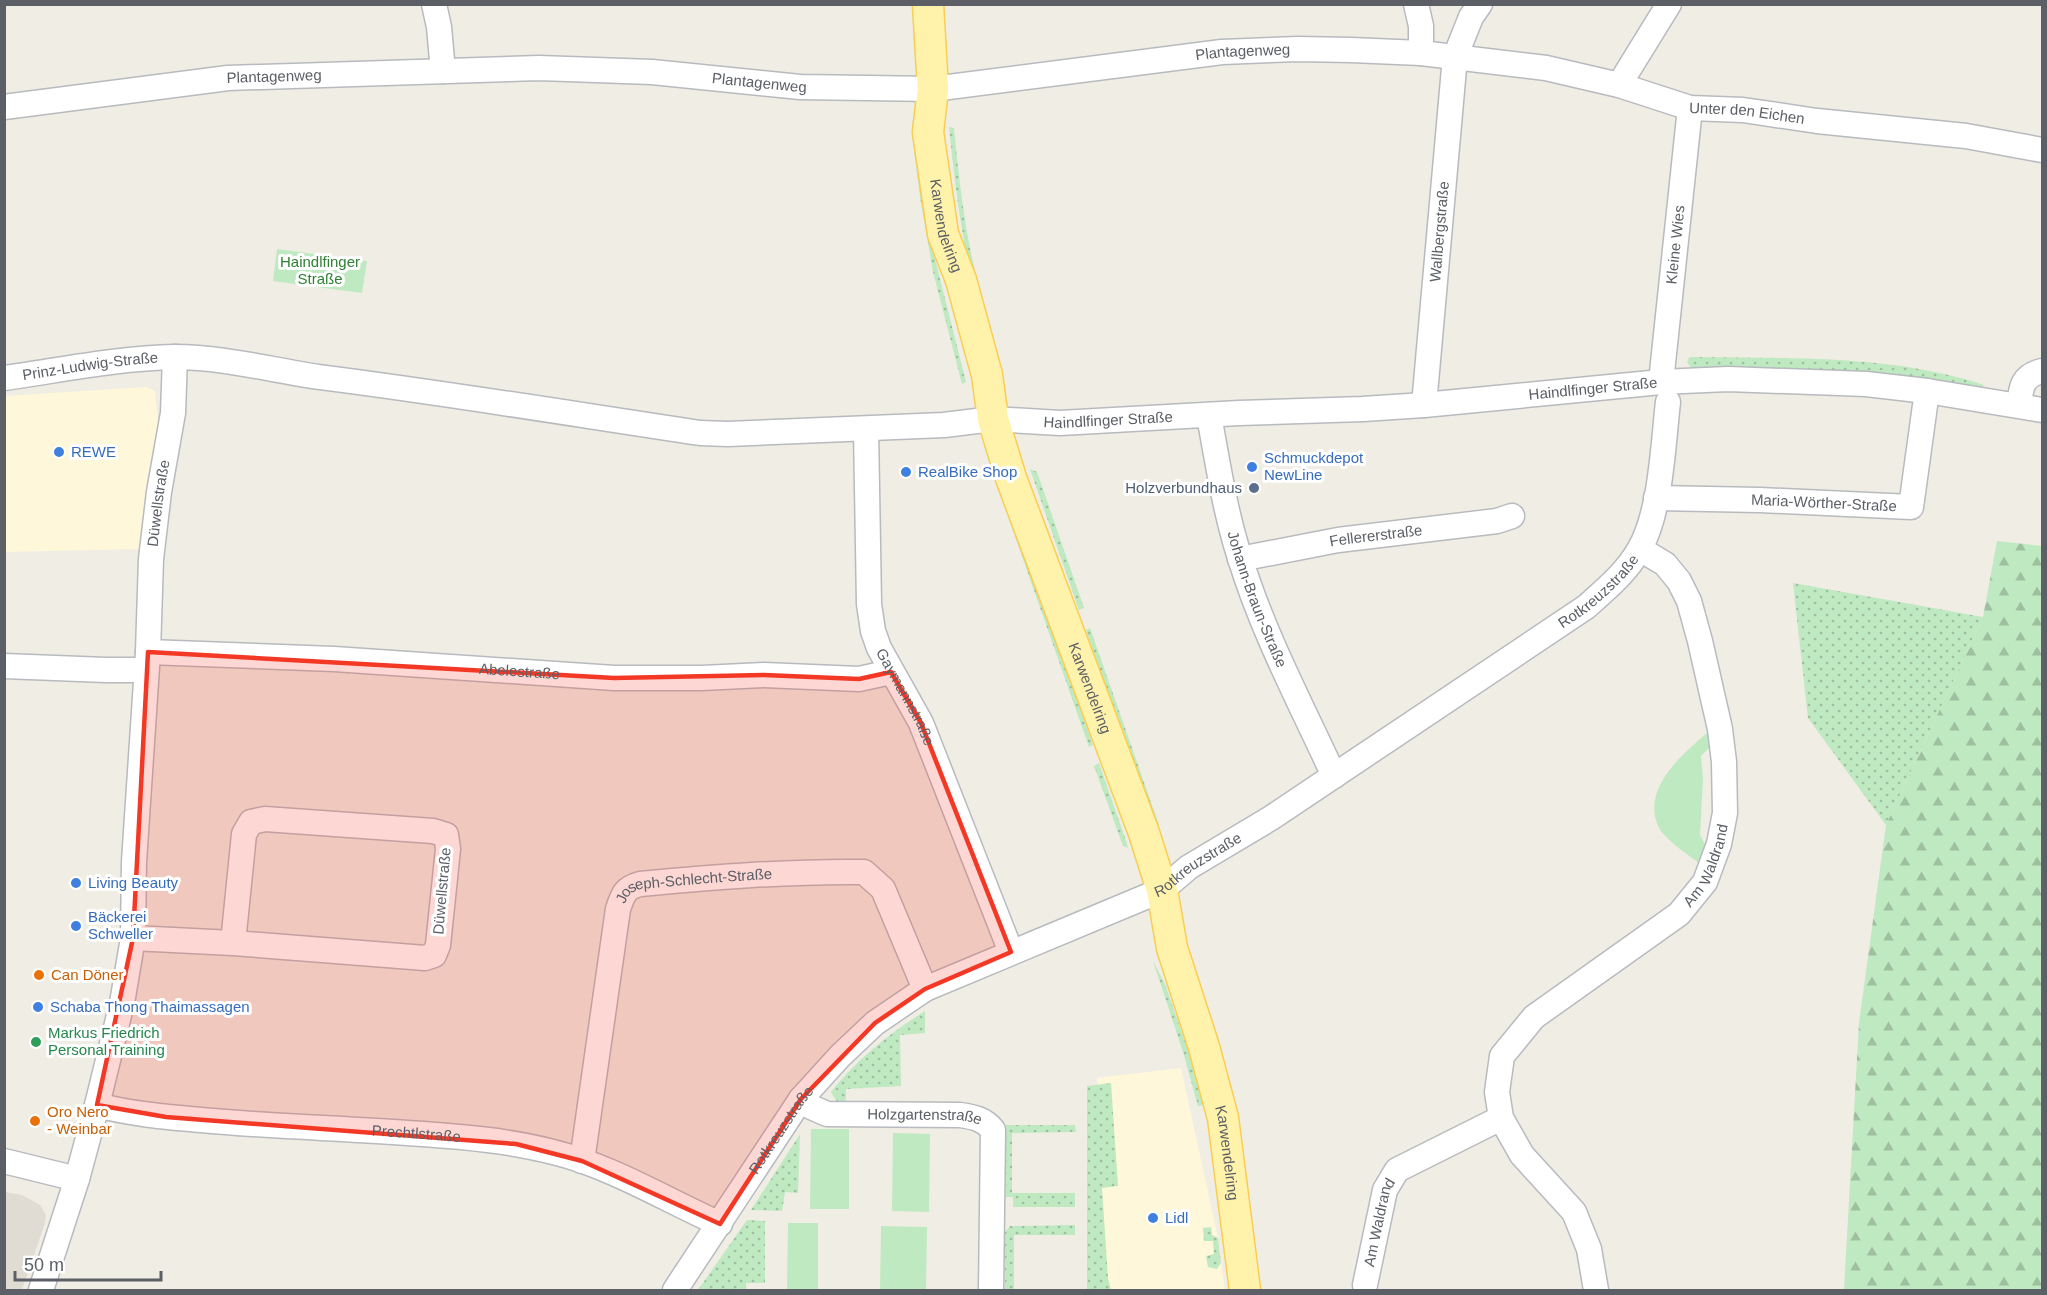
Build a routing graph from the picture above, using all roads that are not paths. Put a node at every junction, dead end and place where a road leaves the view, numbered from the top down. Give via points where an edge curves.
1 (434, 4) edge
2 (928, 4) edge
3 (1416, 4) edge
4 (1480, 4) edge
5 (1670, 4) edge
6 (1421, 53) junction
7 (1455, 57) junction
8 (443, 71) junction
9 (1619, 85) junction
10 (933, 89) junction
11 (4, 107) edge
12 (1690, 108) junction
13 (2043, 150) edge
14 (176, 357) junction
15 (2043, 371) edge
16 (4, 378) edge
17 (1927, 391) junction
18 (1664, 392) junction
19 (1424, 405) junction
20 (2019, 405) junction
21 (2043, 410) edge
22 (1209, 416) junction
23 (993, 418) junction
24 (866, 429) junction
25 (1656, 498) junction
26 (1512, 516) dead end
27 (1640, 549) junction
28 (1240, 559) junction
29 (147, 661) junction
30 (4, 666) edge
31 (891, 672) junction
32 (1334, 776) junction
33 (1162, 890) junction
34 (133, 938) junction
35 (233, 943) junction
36 (1011, 952) junction
37 (925, 989) junction
38 (801, 1099) junction
39 (97, 1106) junction
40 (1501, 1118) junction
41 (4, 1161) edge
42 (582, 1161) junction
43 (77, 1179) junction
44 (720, 1224) junction
45 (1365, 1285) dead end
46 (41, 1290) edge
47 (675, 1290) edge
48 (991, 1290) edge
49 (1245, 1290) edge
50 (1596, 1290) edge

1 - 8 street
2 - 10 main road, Karwendelring
3 - 6 street
4 - 7 street
5 - 9 street
6 - 7 street, Plantagenweg
6 - 10 street, Plantagenweg via 1298,49 1222,52
7 - 9 street, Unter den Eichen via 1546,68
7 - 19 street, Wallbergstraße
8 - 10 street, Plantagenweg via 539,68 652,72 801,87
8 - 11 street, Plantagenweg via 228,78
9 - 12 street, Unter den Eichen
10 - 23 main road, Karwendelring via 928,123 943,234 961,280 987,375
12 - 13 street, Unter den Eichen via 1743,110 1966,136
12 - 18 street, Kleine Wies
14 - 16 street, Prinz-Ludwig-Straße via 130,359
14 - 24 street, Haindlfinger Straße via 700,433
14 - 29 street, Düwellstraße via 173,413 152,559
15 - 20 street via 2032,373 2021,386
17 - 18 street, Haindlfinger Straße via 1866,384 1728,379
17 - 20 street, Haindlfinger Straße
17 - 25 street, Maria-Wörther-Straße via 1911,507
18 - 19 street, Haindlfinger Straße
18 - 25 street, Rotkreuzstraße
19 - 22 street, Haindlfinger Straße
20 - 21 street, Haindlfinger Straße
22 - 23 street, Haindlfinger Straße via 1060,423
22 - 28 street, Johann-Braun-Straße via 1222,492
23 - 24 street, Haindlfinger Straße
23 - 33 main road, Karwendelring via 1011,478
24 - 31 street, Gaymannstraße via 868,604 873,631
25 - 27 street, Rotkreuzstraße
26 - 28 street, Fellererstraße via 1338,540
27 - 32 street, Rotkreuzstraße via 1623,572 1586,607
27 - 40 street, Am Waldrand via 1665,564 1680,581 1700,641 1724,762 1725,813 1719,844 1705,882 1680,914 1534,1017 1502,1056 1497,1092
28 - 32 street, Johann-Braun-Straße via 1261,618
29 - 30 street, Abelestraße via 106,670
29 - 31 street, Abelestraße via 334,659 614,678 764,675 859,679
29 - 34 street, Düwellstraße
31 - 36 street, Gaymannstraße via 921,723
32 - 33 street, Rotkreuzstraße via 1189,867
33 - 36 street, Rotkreuzstraße
33 - 49 main road, Karwendelring via 1172,948 1223,1118
34 - 35 street, Düwellstraße
34 - 39 street, Düwellstraße
35 - 35 street, Düwellstraße via 244,834 251,822 265,819 446,835 448,849 434,955 425,958
36 - 37 street, Rotkreuzstraße
37 - 38 street, Rotkreuzstraße via 875,1023
37 - 42 street, Joseph-Schlecht-Straße via 884,889 864,872 729,876 630,887 618,909
38 - 44 street, Rotkreuzstraße
38 - 48 street, Holzgartenstraße via 827,1114 960,1115 986,1122 993,1130
39 - 42 street, Prechtlstraße via 236,1123 471,1138
39 - 43 street, Düwellstraße
40 - 45 street, Am Waldrand via 1397,1170 1385,1190
40 - 50 street, Am Waldrand via 1522,1155 1574,1212 1589,1249
41 - 43 street
42 - 44 street, Prechtlstraße
43 - 46 street, Düwellstraße
44 - 47 street, Rotkreuzstraße

